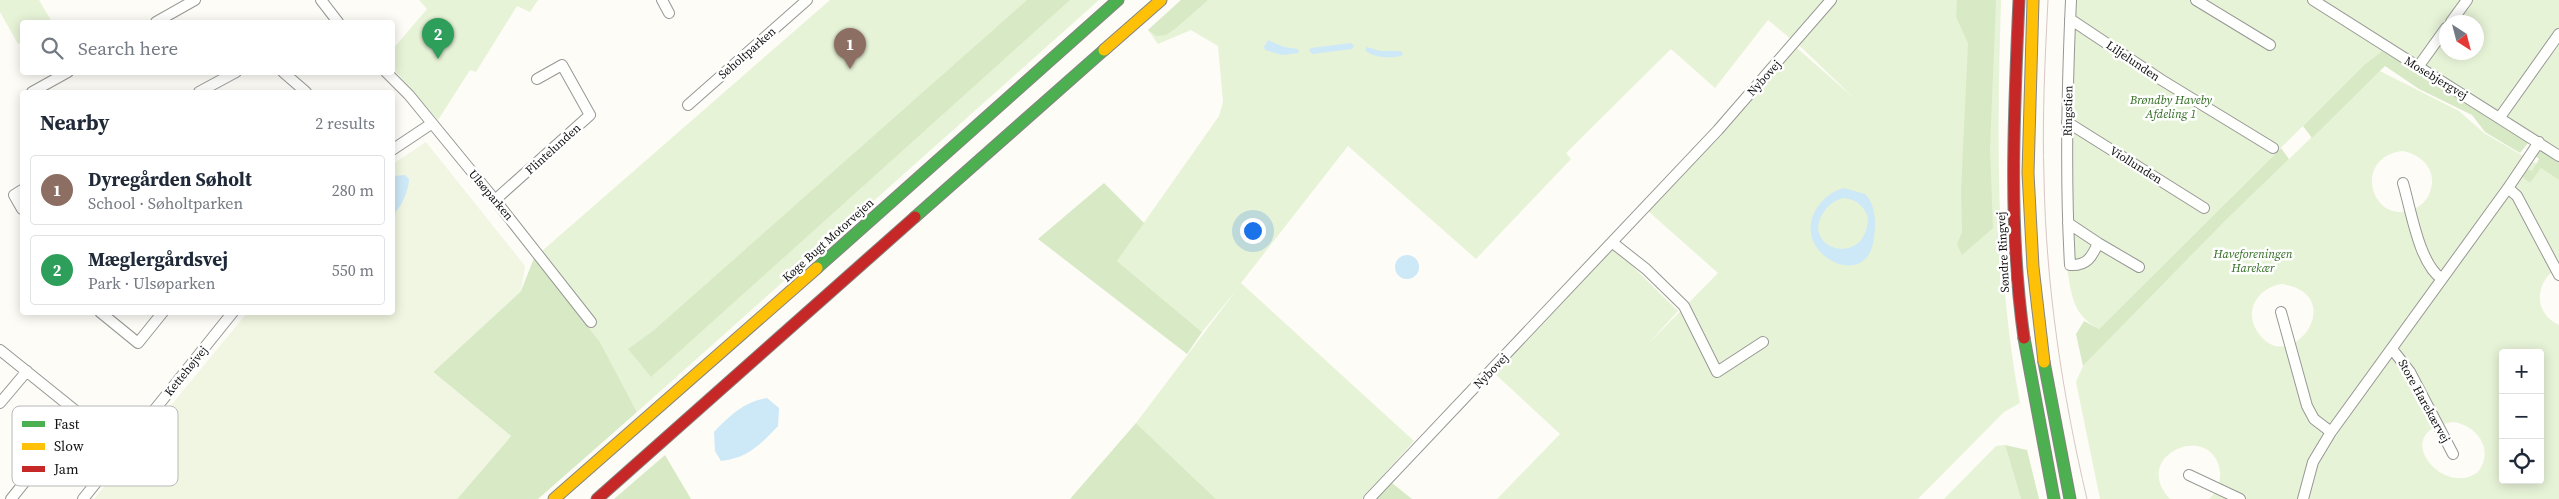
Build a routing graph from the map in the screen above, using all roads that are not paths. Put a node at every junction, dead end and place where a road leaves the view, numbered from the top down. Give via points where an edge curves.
1 (196, 0) edge
2 (321, 0) edge
3 (662, 0) edge
4 (807, 0) edge
5 (1118, 0) edge
6 (1161, 0) edge
7 (1831, 0) edge
8 (2019, 0) edge
9 (2033, 0) edge
10 (2071, 0) edge
11 (2196, 0) edge
12 (2313, 0) edge
13 (2467, 0) edge
14 (669, 12) dead end
15 (2456, 15) edge
16 (160, 20) edge
17 (336, 20) edge
18 (2070, 20) junction
19 (2559, 34) edge
20 (2439, 38) edge
21 (2270, 45) dead end
22 (2418, 67) junction
23 (63, 75) edge
24 (230, 75) edge
25 (286, 75) edge
26 (389, 75) edge
27 (537, 79) dead end
28 (36, 90) edge
29 (203, 90) edge
30 (304, 90) edge
31 (688, 105) dead end
32 (2500, 117) junction
33 (2067, 122) junction
34 (431, 124) junction
35 (2539, 142) junction
36 (395, 148) edge
37 (2273, 148) dead end
38 (2559, 156) edge
39 (2403, 184) dead end
40 (2508, 188) junction
41 (20, 191) edge
42 (496, 200) junction
43 (20, 206) edge
44 (2204, 208) dead end
45 (2068, 223) junction
46 (1612, 243) junction
47 (2098, 243) junction
48 (2139, 267) dead end
49 (2559, 274) edge
50 (2442, 279) junction
51 (2281, 312) dead end
52 (104, 315) edge
53 (161, 315) edge
54 (231, 315) edge
55 (591, 322) dead end
56 (1763, 342) dead end
57 (2392, 349) junction
58 (0, 350) edge
59 (27, 371) junction
60 (0, 404) edge
61 (69, 406) edge
62 (158, 406) edge
63 (2331, 432) junction
64 (2453, 454) dead end
65 (2189, 475) dead end
66 (21, 486) edge
67 (93, 486) edge
68 (11, 499) edge
69 (82, 499) edge
70 (554, 499) edge
71 (597, 499) edge
72 (1369, 499) edge
73 (2054, 499) edge
74 (2070, 499) edge
75 (2240, 499) edge
76 (2303, 499) edge

1 - 16 street
2 - 17 street
3 - 14 street
4 - 31 street, Søholtparken
5 - 70 main road, Køge Bugt Motorvejen
6 - 71 main road
7 - 46 street, Nybovej via 1723,124
8 - 73 main road, Søndre Ringvej via 2013,127 2015,254 2028,375
9 - 74 main road via 2028,127 2032,250 2048,396
10 - 18 street, Ringstien
11 - 21 street
12 - 22 street, Mosebjergvej
13 - 15 street
18 - 33 street, Ringstien
18 - 37 street, Liljelunden
19 - 32 street
20 - 22 street
22 - 32 street, Mosebjergvej
23 - 28 street
24 - 29 street
25 - 30 street
26 - 34 street, Ulsøparken
27 - 42 street, Flintelunden via 562,65 590,115
32 - 35 street, Mosebjergvej
33 - 44 street, Viollunden
33 - 45 street, Ringstien
34 - 36 street
34 - 42 street, Ulsøparken
35 - 38 street, Mosebjergvej
35 - 40 street, Store Harekærvej
39 - 50 street via 2426,262
40 - 49 street via 2517,196
40 - 50 street, Store Harekærvej
41 - 43 street via 14,195
42 - 55 street, Ulsøparken
45 - 47 street
45 - 47 street, Ringstien via 2070,265 2088,262
46 - 56 street via 1646,269 1684,306 1717,372
46 - 72 street, Nybovej
47 - 48 street
50 - 57 street, Store Harekærvej
51 - 63 street via 2307,406 2314,419
52 - 53 street via 138,343
54 - 62 street, Kettehøjvej
57 - 63 street, Store Harekærvej
57 - 64 street, Store Harekærvej via 2410,372
58 - 59 street
59 - 60 street
59 - 61 street
63 - 76 street, Store Harekærvej via 2313,462
65 - 75 street
66 - 68 street
67 - 69 street, Kettehøjvej

